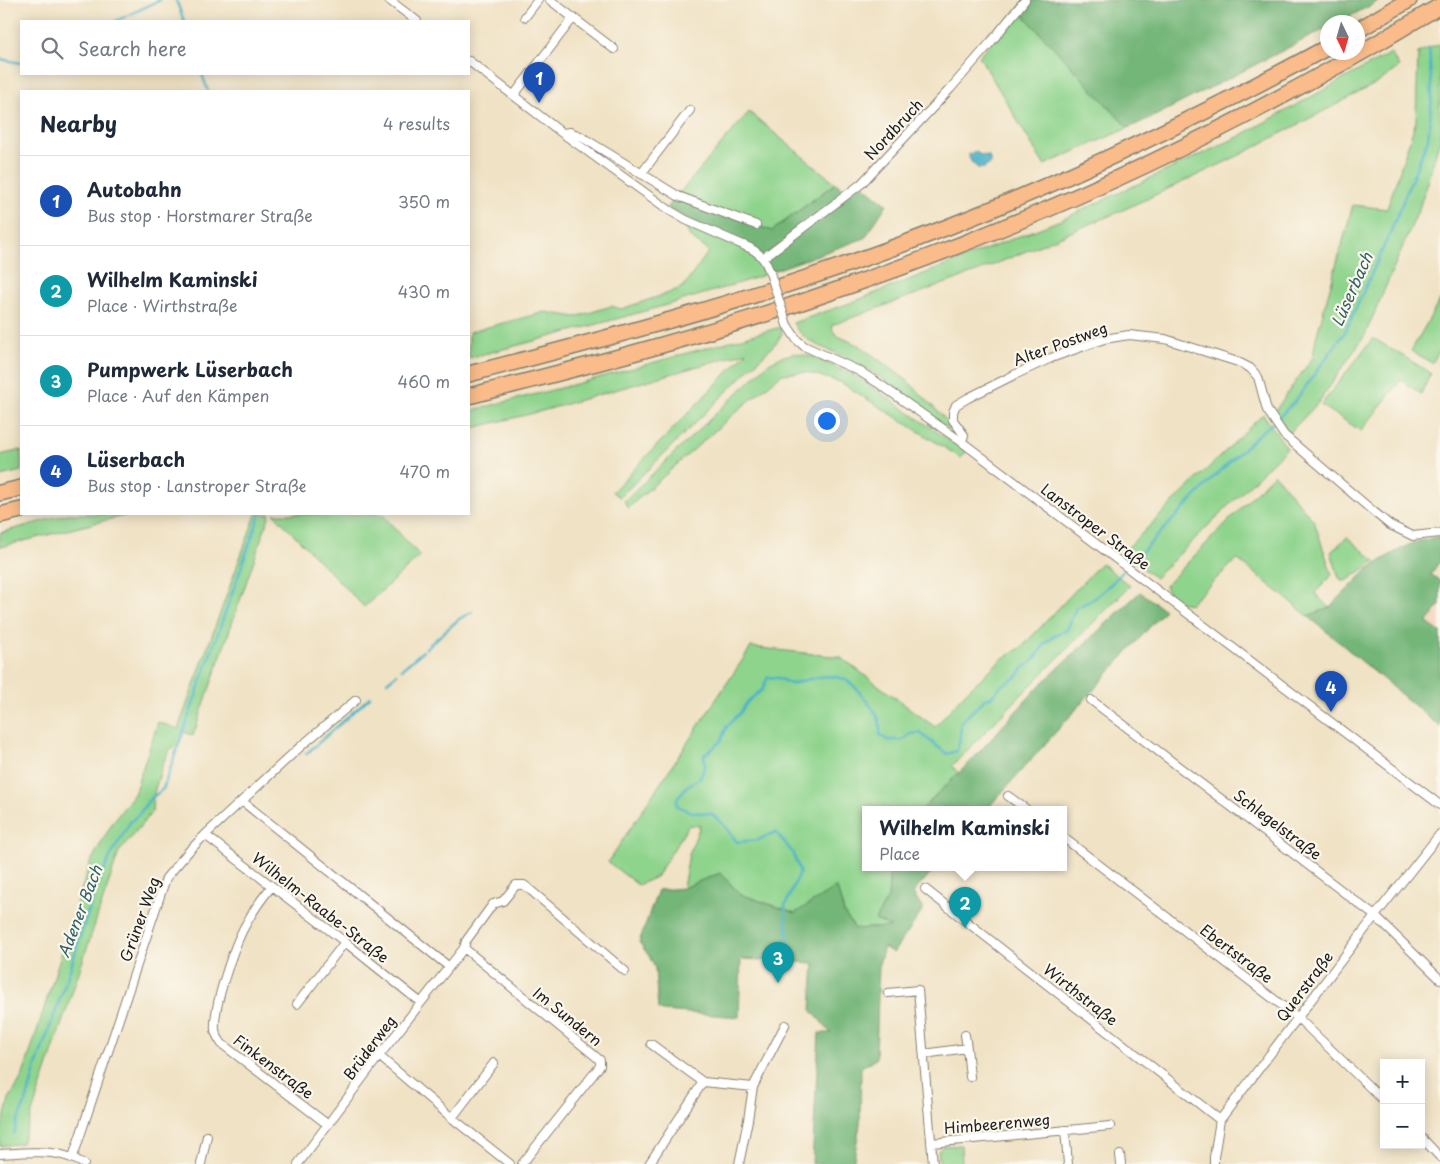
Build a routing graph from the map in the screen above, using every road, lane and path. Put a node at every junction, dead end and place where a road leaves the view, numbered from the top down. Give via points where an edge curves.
1 (389, 0) edge
2 (538, 0) edge
3 (550, 0) edge
4 (1026, 0) edge
5 (1409, 0) edge
6 (1440, 6) edge
7 (525, 17) dead end
8 (573, 18) junction
9 (416, 20) edge
10 (1365, 26) edge
11 (614, 49) dead end
12 (1320, 51) edge
13 (470, 62) edge
14 (514, 95) junction
15 (690, 110) dead end
16 (562, 133) junction
17 (641, 174) junction
18 (756, 225) dead end
19 (763, 258) junction
20 (470, 374) edge
21 (470, 396) edge
22 (962, 442) junction
23 (20, 488) edge
24 (0, 493) edge
25 (20, 510) edge
26 (0, 515) edge
27 (1440, 533) edge
28 (356, 700) dead end
29 (1091, 700) dead end
30 (1008, 796) dead end
31 (242, 801) junction
32 (1440, 804) edge
33 (1022, 806) edge
34 (1440, 834) edge
35 (205, 835) junction
36 (1067, 840) edge
37 (272, 886) junction
38 (925, 889) dead end
39 (1375, 916) junction
40 (345, 942) junction
41 (464, 948) junction
42 (448, 966) junction
43 (625, 971) dead end
44 (1440, 980) edge
45 (888, 993) dead end
46 (420, 1002) junction
47 (297, 1004) dead end
48 (1297, 1017) junction
49 (785, 1025) dead end
50 (966, 1035) dead end
51 (651, 1044) dead end
52 (967, 1048) junction
53 (924, 1054) junction
54 (379, 1056) junction
55 (494, 1063) dead end
56 (970, 1077) dead end
57 (703, 1082) junction
58 (753, 1087) junction
59 (1380, 1097) edge
60 (452, 1118) junction
61 (1220, 1120) junction
62 (327, 1124) junction
63 (1110, 1126) dead end
64 (1065, 1130) junction
65 (206, 1136) dead end
66 (1425, 1141) edge
67 (931, 1143) junction
68 (0, 1154) edge
69 (1120, 1155) dead end
70 (74, 1157) junction
71 (1440, 1157) edge
72 (84, 1164) edge
73 (201, 1164) edge
74 (298, 1164) edge
75 (510, 1164) edge
76 (522, 1164) edge
77 (649, 1164) edge
78 (739, 1164) edge
79 (933, 1164) edge
80 (1068, 1164) edge
81 (1121, 1164) edge
82 (1214, 1164) edge

1 - 9 street
2 - 7 street
3 - 8 street
4 - 19 street, Nordbruch via 950,89 861,184
5 - 10 highway
6 - 21 highway via 1335,68 1197,140 975,239 749,320
8 - 11 street
8 - 14 street
12 - 20 highway via 1144,142 924,237 741,300 612,338
13 - 14 street
14 - 16 street
15 - 17 street
16 - 17 street via 580,136
16 - 19 street via 669,210 758,252
17 - 18 street via 678,196
19 - 22 street, Lanstroper Straße, bridge via 787,325 797,340 859,371
22 - 27 street, Alter Postweg via 964,435 953,420 956,405 1012,376 1104,339 1129,335 1165,339 1250,368 1258,377 1267,410 1284,435 1390,525 1413,536
22 - 32 street, Lanstroper Straße
23 - 24 highway
25 - 26 highway
28 - 31 street, Grüner Weg
29 - 39 street, Schlegelstraße
30 - 33 street
31 - 35 street, Grüner Weg
31 - 42 street
34 - 39 street, Querstraße
35 - 37 street, Wilhelm-Raabe-Straße
35 - 70 street, Grüner Weg via 166,878
36 - 48 street, Ebertstraße
37 - 40 street, Wilhelm-Raabe-Straße
37 - 62 street, Finkenstraße via 245,925 234,951 217,1008 216,1033 222,1044
38 - 61 street, Wirthstraße
39 - 44 street, Schlegelstraße
39 - 48 street, Querstraße
40 - 46 street, Wilhelm-Raabe-Straße
40 - 47 street
41 - 42 street, Brüderweg
41 - 43 street, Brüderweg via 494,904 503,901 520,884
41 - 76 street, Im Sundern via 600,1060 600,1066
42 - 46 street, Brüderweg
45 - 53 street via 918,990
46 - 54 street, Brüderweg
48 - 59 street, Ebertstraße
48 - 61 street, Querstraße
49 - 58 street
50 - 52 street
51 - 57 street
52 - 53 street
52 - 56 street
53 - 67 street
54 - 60 street
54 - 62 street, Brüderweg
55 - 60 street
57 - 58 street
57 - 77 street
58 - 78 street
60 - 75 street
61 - 82 street, Querstraße
62 - 74 street, Brüderweg
63 - 64 street, Himbeerenweg
64 - 67 street, Himbeerenweg
64 - 80 street, Himbeerenweg
65 - 73 street
66 - 71 street
67 - 79 street
68 - 70 street via 39,1152
69 - 81 street
70 - 72 street

